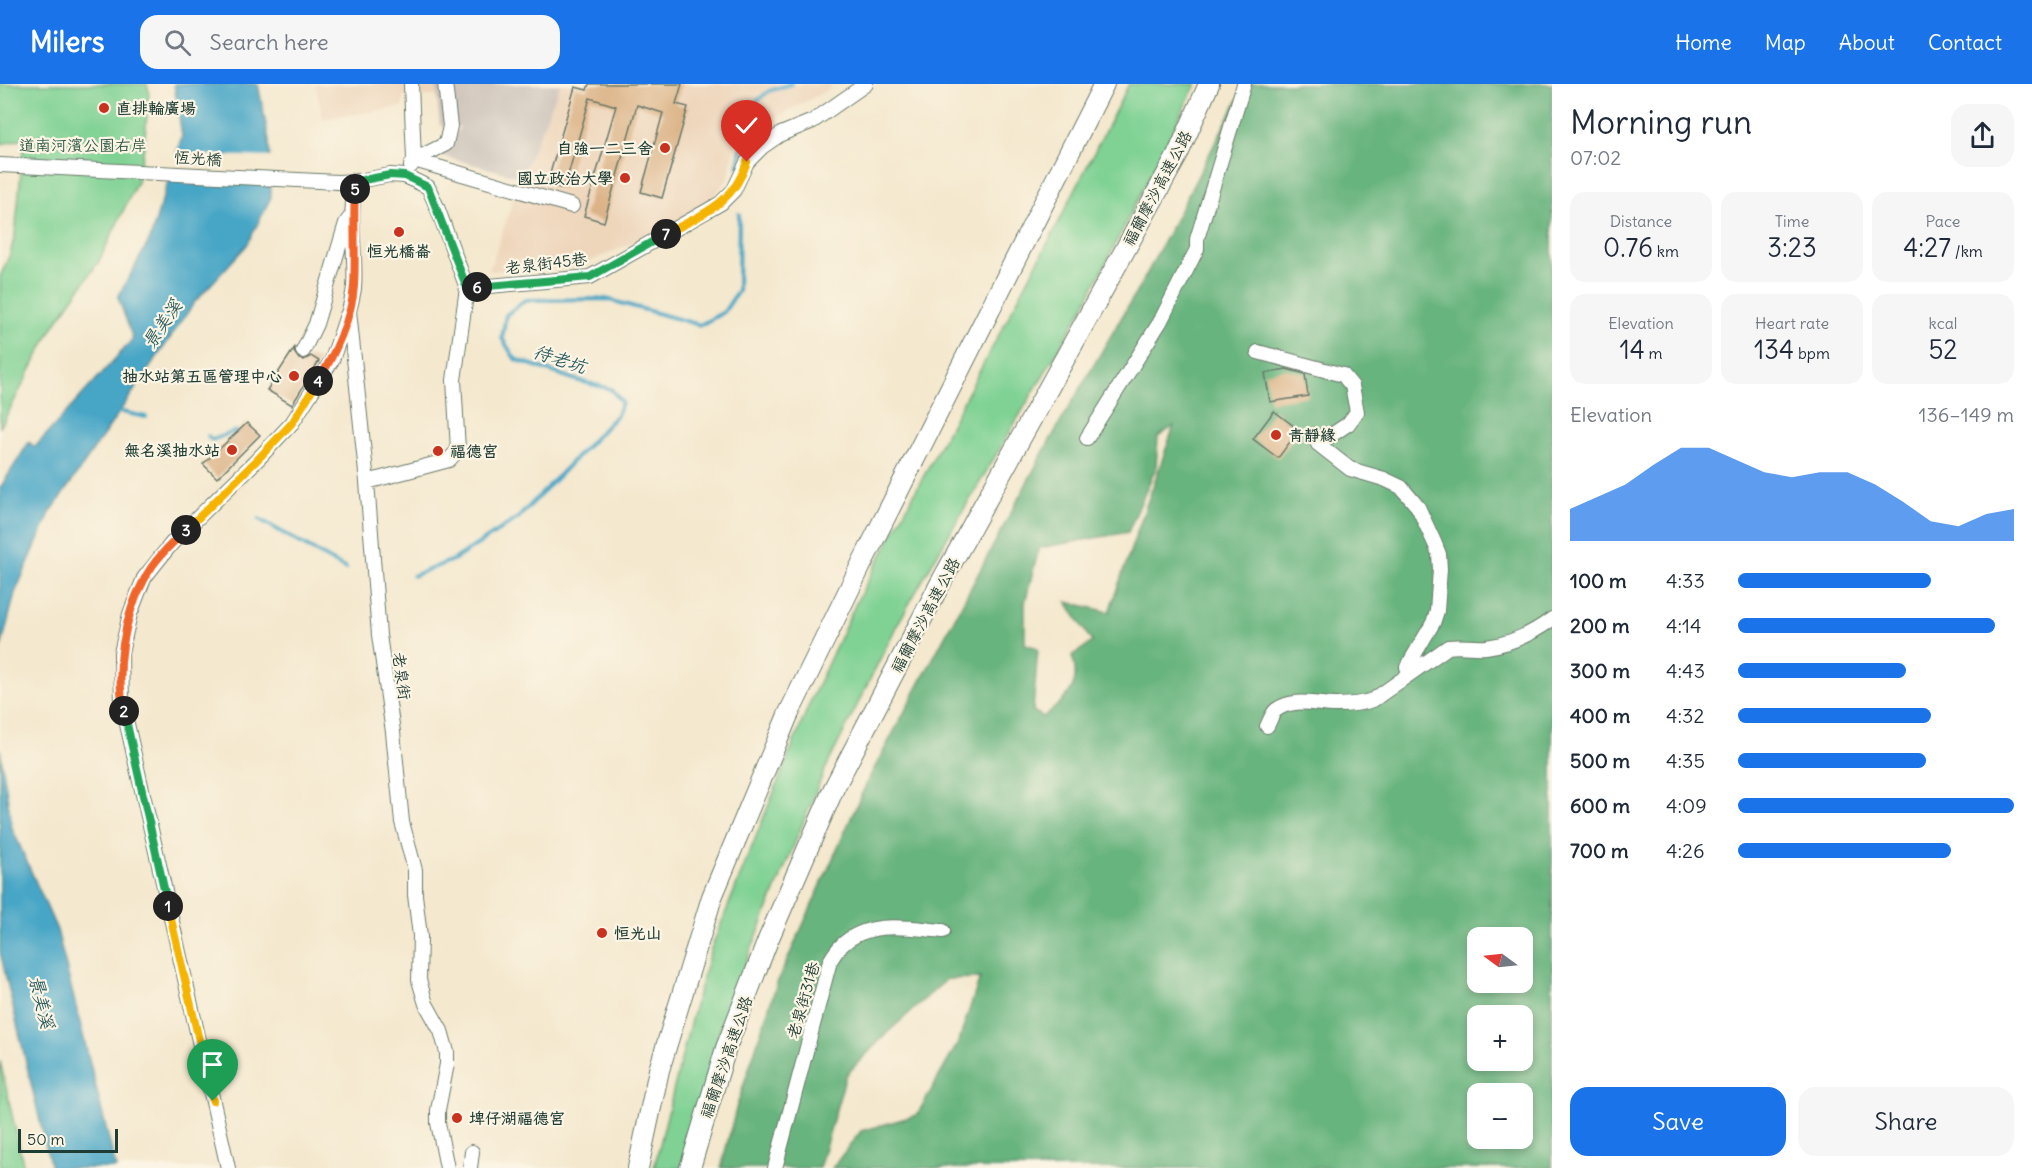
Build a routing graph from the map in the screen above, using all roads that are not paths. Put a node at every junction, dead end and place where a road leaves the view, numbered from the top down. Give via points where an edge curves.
1 (411, 84) edge
2 (445, 84) edge
3 (866, 84) edge
4 (1104, 84) edge
5 (1209, 84) edge
6 (1218, 84) edge
7 (1244, 84) edge
8 (1177, 156) junction
9 (414, 160) junction
10 (0, 165) edge
11 (405, 176) junction
12 (358, 181) junction
13 (572, 206) dead end
14 (353, 213) junction
15 (467, 288) junction
16 (349, 311) junction
17 (303, 351) dead end
18 (1258, 352) dead end
19 (1088, 438) dead end
20 (367, 482) junction
21 (1552, 619) edge
22 (1410, 673) junction
23 (1267, 726) dead end
24 (943, 931) dead end
25 (472, 1152) dead end
26 (228, 1168) edge
27 (447, 1168) edge
28 (470, 1168) edge
29 (638, 1168) edge
30 (690, 1168) edge
31 (776, 1168) edge

1 - 9 street
2 - 9 street via 450,126 446,144
3 - 15 street, 老泉街45巷 via 813,121 762,147 747,162 734,190 721,203 590,277
4 - 29 highway via 788,715 712,897 659,1070
5 - 8 highway, 福爾摩沙高速公路
6 - 8 highway
7 - 19 street via 1197,249 1160,322
8 - 30 highway, 福爾摩沙高速公路 via 940,584 834,788 730,1037
9 - 11 street
9 - 13 street
10 - 12 street, 恆光橋
11 - 12 street
11 - 15 street via 428,187
12 - 14 street, 老泉街
14 - 16 street, 老泉街 via 354,288
14 - 17 street via 346,224 316,324
15 - 20 street via 454,380 458,450 449,460
16 - 20 street, 老泉街
16 - 26 street via 332,360 292,423 172,543 144,578 121,653 122,702
18 - 22 street via 1343,375 1352,386 1357,412 1348,424 1318,444 1350,469 1401,487 1418,507 1439,554 1440,569 1437,611 1407,667
20 - 27 street, 老泉街 via 379,635 402,822 415,870 421,950 419,980 447,1052 438,1117
21 - 22 street via 1526,637 1485,647 1448,647
22 - 23 street via 1363,704 1286,705 1274,711
24 - 31 street, 老泉街31巷 via 871,929 842,946 830,961
25 - 28 street

